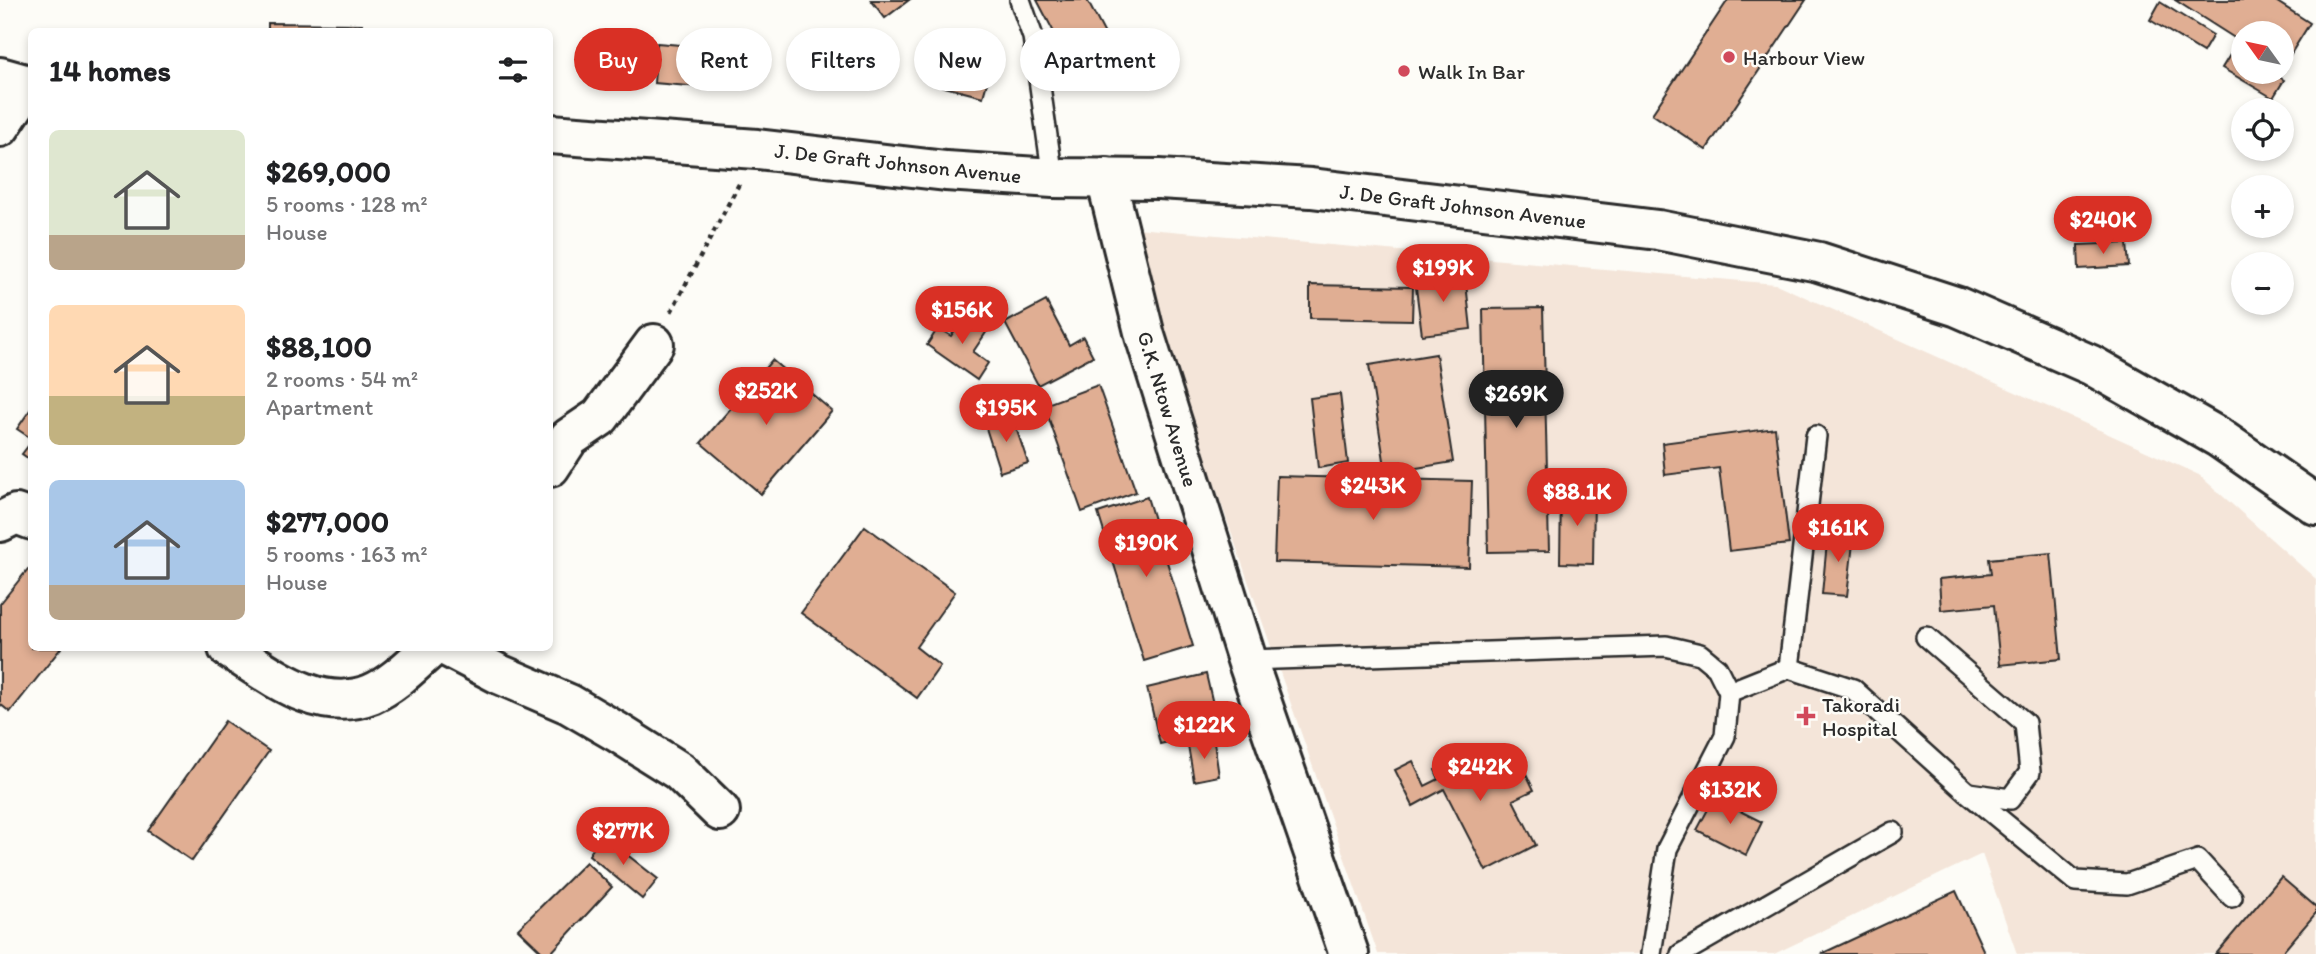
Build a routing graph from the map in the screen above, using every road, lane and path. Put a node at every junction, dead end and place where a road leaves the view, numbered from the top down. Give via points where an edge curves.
1 (1020, 0) edge
2 (20, 83) edge
3 (0, 127) edge
4 (553, 134) edge
5 (757, 149) junction
6 (1053, 178) junction
7 (1106, 178) junction
8 (654, 344) joint
9 (1815, 436) dead end
10 (553, 462) edge
11 (2316, 505) edge
12 (28, 518) edge
13 (0, 522) edge
14 (1926, 637) dead end
15 (233, 651) edge
16 (428, 651) edge
17 (455, 651) edge
18 (1247, 660) junction
19 (1789, 668) junction
20 (1729, 692) junction
21 (1968, 793) junction
22 (720, 811) dead end
23 (1893, 832) dead end
24 (2232, 897) dead end
25 (1349, 954) edge
26 (1651, 954) edge
27 (1681, 954) edge

1 - 6 lane via 1032,37
2 - 3 street
4 - 5 street, J. De Graft Johnson Avenue
5 - 6 street, J. De Graft Johnson Avenue via 946,172
5 - 8 path
6 - 7 street, J. De Graft Johnson Avenue
7 - 11 street, J. De Graft Johnson Avenue via 1325,190 1658,230 1819,262 1958,307 2091,365 2218,437
7 - 18 street, G.K. Ntow Avenue via 1144,337
8 - 10 street via 600,417 569,438
9 - 19 lane
12 - 13 street via 16,514
14 - 21 lane via 2025,723 2030,772 2010,799
15 - 16 street via 309,696 343,699 370,694
17 - 22 street via 569,704 617,732 679,772
18 - 20 lane via 1666,646 1700,654 1717,667
18 - 25 street, G.K. Ntow Avenue
19 - 20 lane
19 - 21 lane via 1853,689
20 - 26 lane via 1725,736 1667,849
21 - 24 lane via 2075,881 2127,884 2198,860
23 - 27 lane

